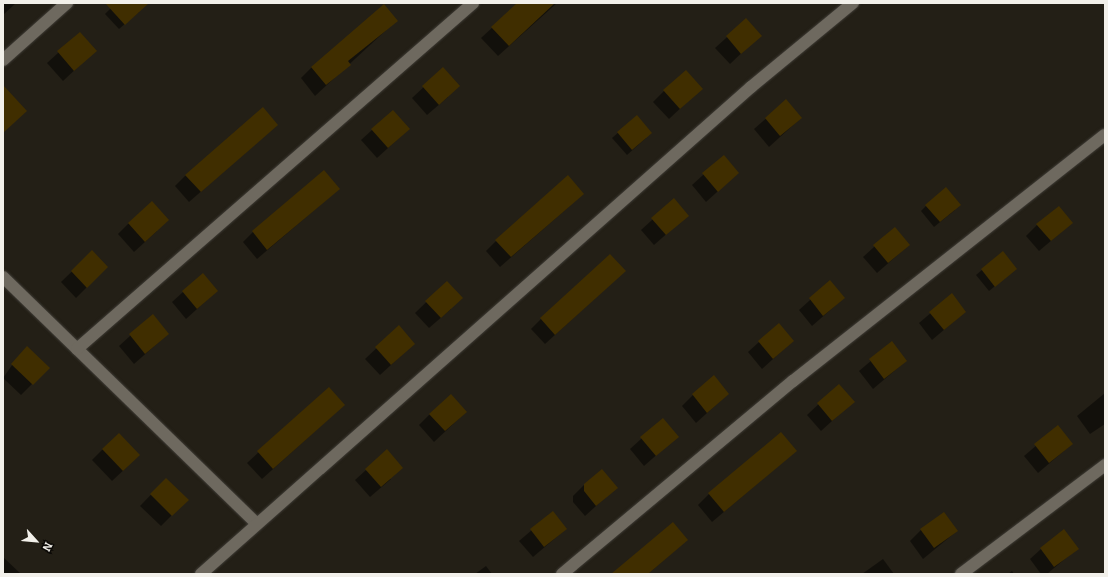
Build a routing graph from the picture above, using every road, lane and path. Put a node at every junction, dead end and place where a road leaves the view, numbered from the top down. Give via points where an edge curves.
1 (67, 3) edge
2 (473, 3) edge
3 (853, 3) edge
4 (3, 60) edge
5 (1105, 135) edge
6 (3, 277) edge
7 (77, 349) junction
8 (1105, 465) edge
9 (256, 523) junction
10 (201, 574) edge
11 (562, 574) edge
12 (961, 574) edge

1 - 4 lane
2 - 7 lane
3 - 9 lane via 746,92
5 - 11 lane via 793,381
6 - 7 lane
7 - 9 lane
8 - 12 lane
9 - 10 lane

